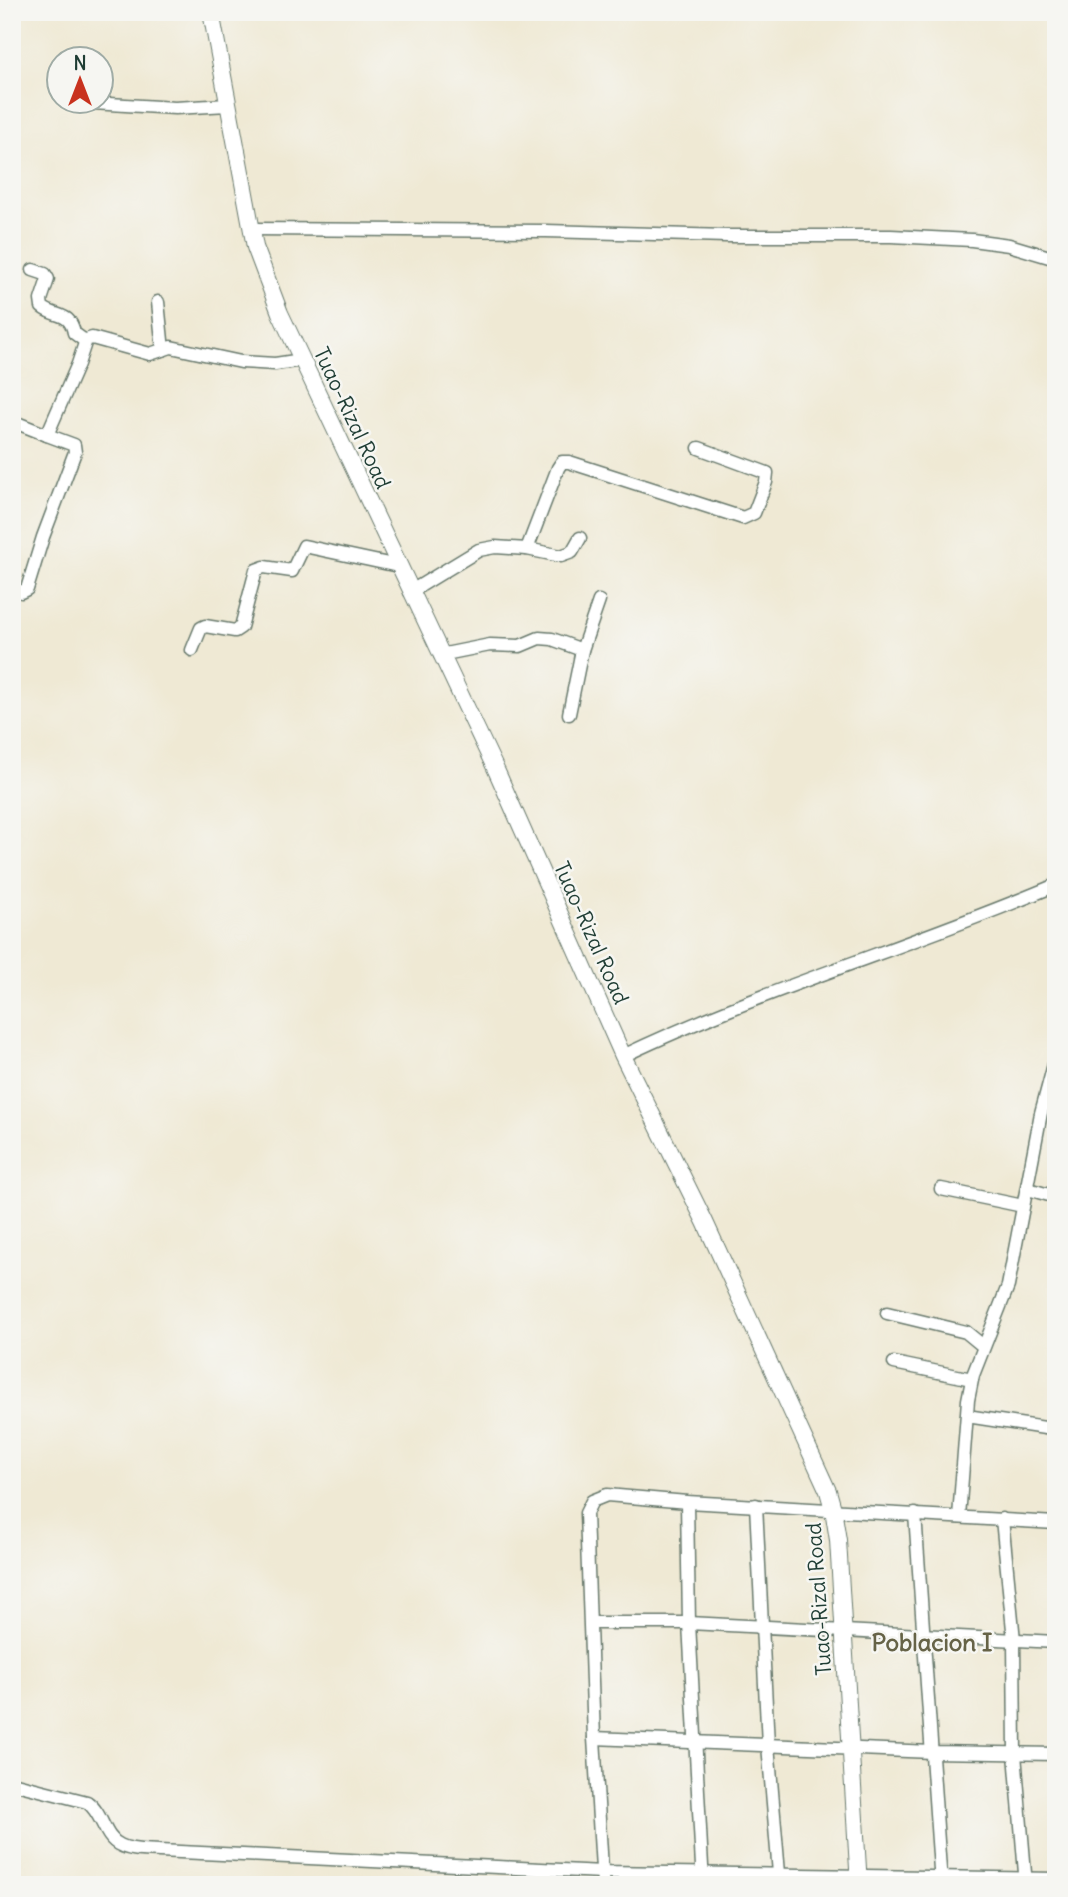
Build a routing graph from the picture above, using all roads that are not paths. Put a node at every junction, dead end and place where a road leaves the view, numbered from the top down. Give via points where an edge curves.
1 (212, 18) edge
2 (116, 104) edge
3 (228, 105) junction
4 (251, 229) junction
5 (1056, 259) edge
6 (33, 270) dead end
7 (158, 302) dead end
8 (85, 341) junction
9 (163, 350) junction
10 (302, 360) junction
11 (12, 421) edge
12 (47, 435) junction
13 (699, 448) dead end
14 (580, 538) dead end
15 (527, 549) junction
16 (398, 566) junction
17 (12, 589) edge
18 (410, 592) junction
19 (599, 601) dead end
20 (192, 650) dead end
21 (582, 650) junction
22 (440, 655) junction
23 (569, 714) dead end
24 (1056, 884) edge
25 (623, 1056) junction
26 (1056, 1057) edge
27 (941, 1189) dead end
28 (1028, 1189) junction
29 (1056, 1197) edge
30 (1024, 1206) junction
31 (887, 1313) dead end
32 (984, 1346) junction
33 (894, 1363) dead end
34 (972, 1379) junction
35 (967, 1416) junction
36 (1045, 1428) dead end
37 (687, 1502) junction
38 (756, 1505) junction
39 (833, 1508) junction
40 (915, 1514) junction
41 (959, 1517) junction
42 (1002, 1519) junction
43 (1056, 1523) edge
44 (591, 1623) junction
45 (689, 1623) junction
46 (761, 1627) junction
47 (842, 1631) junction
48 (922, 1635) junction
49 (1014, 1640) junction
50 (1056, 1642) edge
51 (594, 1738) junction
52 (694, 1742) junction
53 (768, 1745) junction
54 (850, 1749) junction
55 (932, 1752) junction
56 (1015, 1754) junction
57 (1056, 1754) edge
58 (12, 1783) edge
59 (603, 1878) edge
60 (1056, 1879) edge
61 (703, 1880) edge
62 (779, 1880) edge
63 (859, 1881) edge
64 (940, 1881) edge
65 (1025, 1882) edge

1 - 3 main road, Tuao-Rizal Road
2 - 3 street
3 - 4 main road, Tuao-Rizal Road
4 - 5 street via 891,236 1009,245
4 - 10 main road, Tuao-Rizal Road via 264,274
6 - 8 street via 48,279 42,307 66,317
7 - 9 street
8 - 9 street via 92,338 150,354
8 - 12 street
9 - 10 street via 176,347 241,362
10 - 16 main road, Tuao-Rizal Road
11 - 12 street
12 - 17 street via 76,449 27,589
13 - 15 street via 767,474 752,514 743,518 562,462
14 - 15 street via 566,555
15 - 18 street via 480,550
16 - 18 main road, Tuao-Rizal Road
16 - 20 street via 304,546 292,572 256,570 241,627 235,631 205,626
18 - 22 main road, Tuao-Rizal Road
19 - 21 street
21 - 22 street via 539,638 520,646 490,645
21 - 23 street
22 - 25 main road, Tuao-Rizal Road
24 - 25 street via 736,1007
25 - 39 main road, Tuao-Rizal Road via 705,1222
26 - 28 street
27 - 30 street
28 - 29 street
28 - 30 street
30 - 32 street via 1008,1286
31 - 32 street via 966,1332
32 - 34 street
33 - 34 street
34 - 35 street
35 - 36 street
35 - 41 street
37 - 38 street
37 - 44 street via 607,1495 592,1501 586,1513
37 - 45 street
38 - 39 street
38 - 46 street
39 - 40 street
39 - 47 main road, Tuao-Rizal Road
40 - 41 street
40 - 48 street
41 - 42 street
42 - 43 street
42 - 49 street
44 - 45 street
44 - 51 street
45 - 46 street
45 - 52 street
46 - 47 street
46 - 53 street
47 - 48 street
47 - 54 main road, Tuao-Rizal Road
48 - 49 street
48 - 55 street
49 - 50 street
49 - 56 street
51 - 52 street
51 - 59 street
52 - 53 street
52 - 61 street
53 - 54 street
53 - 62 street
54 - 55 street
54 - 63 main road, Tuao-Rizal Road
55 - 56 street
55 - 64 street
56 - 57 street
56 - 65 street
58 - 59 street via 87,1802 122,1847
59 - 61 street
60 - 65 street
61 - 62 street
62 - 63 street
63 - 64 street
64 - 65 street

